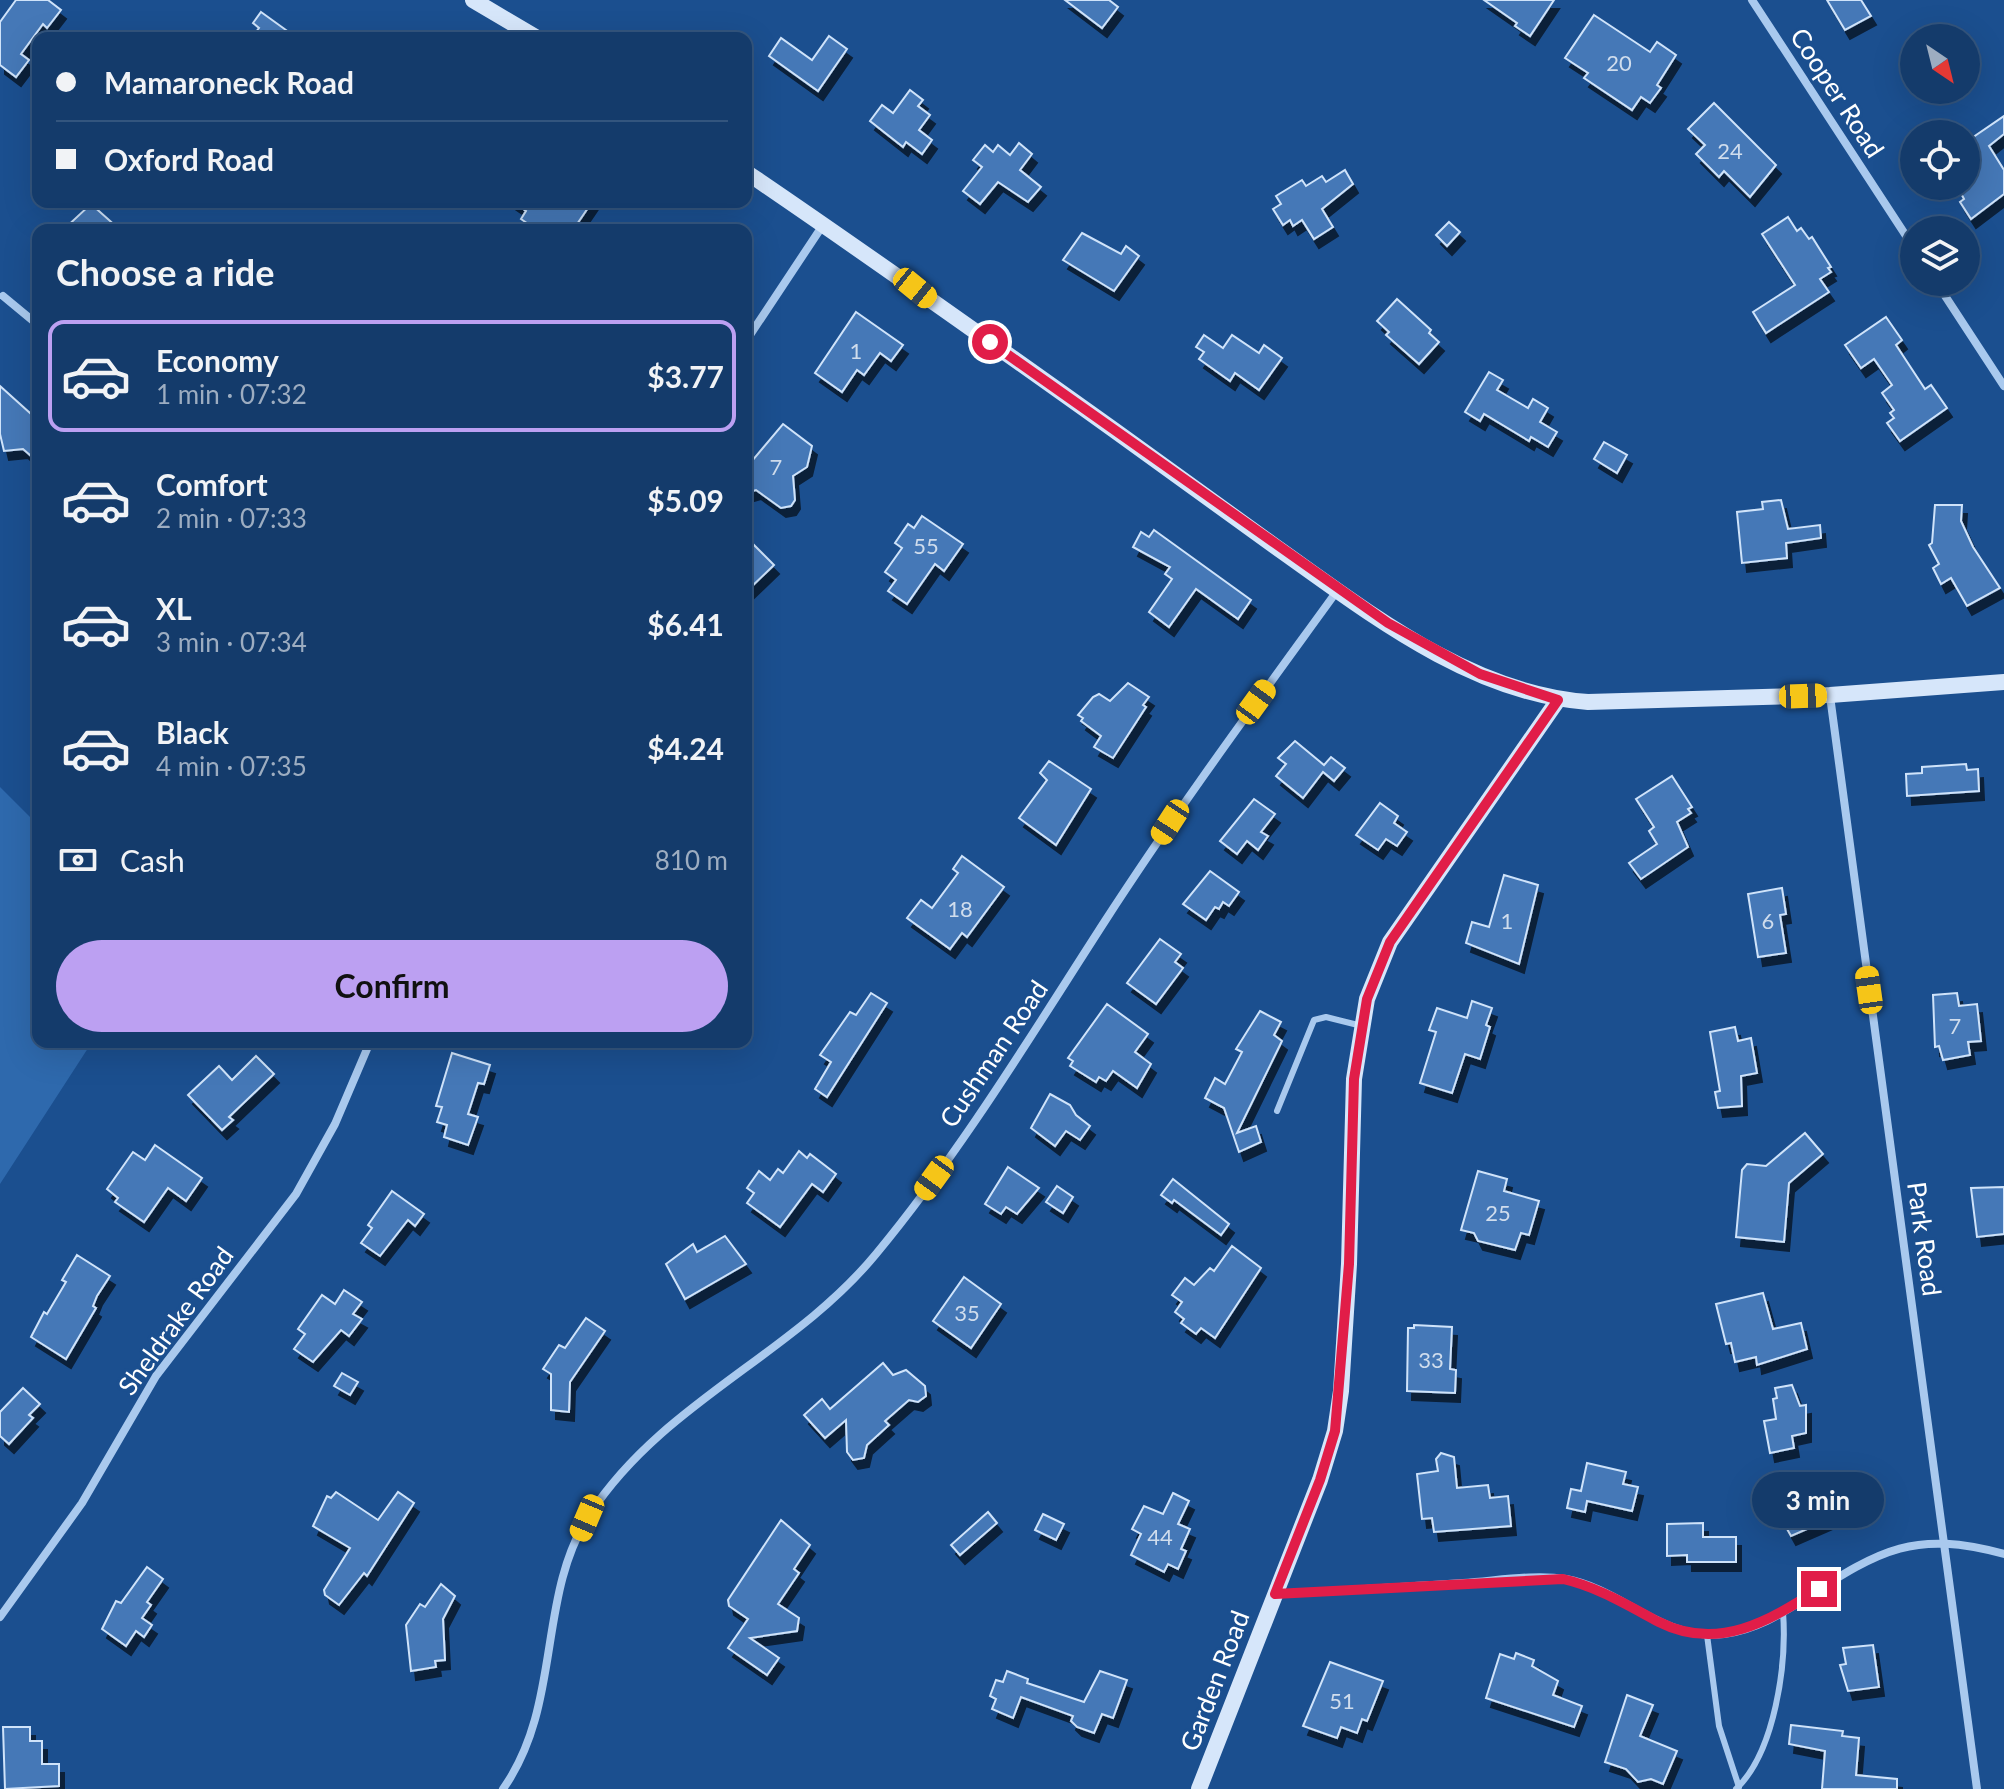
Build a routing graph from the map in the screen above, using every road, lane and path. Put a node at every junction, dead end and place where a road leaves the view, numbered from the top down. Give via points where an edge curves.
1 (473, 0) edge
2 (1752, 0) edge
3 (527, 32) edge
4 (752, 176) edge
5 (824, 225) junction
6 (1900, 227) edge
7 (3, 296) dead end
8 (1945, 296) edge
9 (32, 320) edge
10 (752, 332) edge
11 (2004, 386) edge
12 (1337, 590) junction
13 (2004, 682) edge
14 (1830, 695) junction
15 (1558, 700) junction
16 (1362, 1026) junction
17 (367, 1048) edge
18 (1277, 1111) dead end
19 (1945, 1541) junction
20 (2004, 1554) edge
21 (1275, 1594) junction
22 (1783, 1612) junction
23 (0, 1617) edge
24 (1707, 1635) junction
25 (1739, 1788) edge
26 (503, 1789) edge
27 (1199, 1789) edge
28 (1977, 1789) edge

1 - 3 street
2 - 6 street, Cooper Road
4 - 5 street
5 - 10 street
5 - 12 street
7 - 9 street
8 - 11 street
12 - 15 street via 1452,661
12 - 26 street, Cushman Road via 1179,808 1020,1054 875,1256 824,1309 667,1426 594,1508 571,1557 555,1614 540,1711
13 - 14 street
14 - 15 street
14 - 19 street, Park Road
15 - 16 street, Garden Road via 1390,942
16 - 18 lane via 1326,1017 1314,1020
16 - 21 street, Garden Road via 1354,1079 1349,1264 1335,1431
17 - 23 street, Sheldrake Road via 335,1124 296,1194 156,1376 82,1503
19 - 20 street
19 - 22 street via 1871,1559
19 - 28 street, Park Road
21 - 24 street via 1563,1579 1622,1601 1662,1624
21 - 27 street, Garden Road
22 - 24 street via 1741,1632
22 - 25 lane via 1778,1694 1757,1763
24 - 25 lane via 1719,1726

